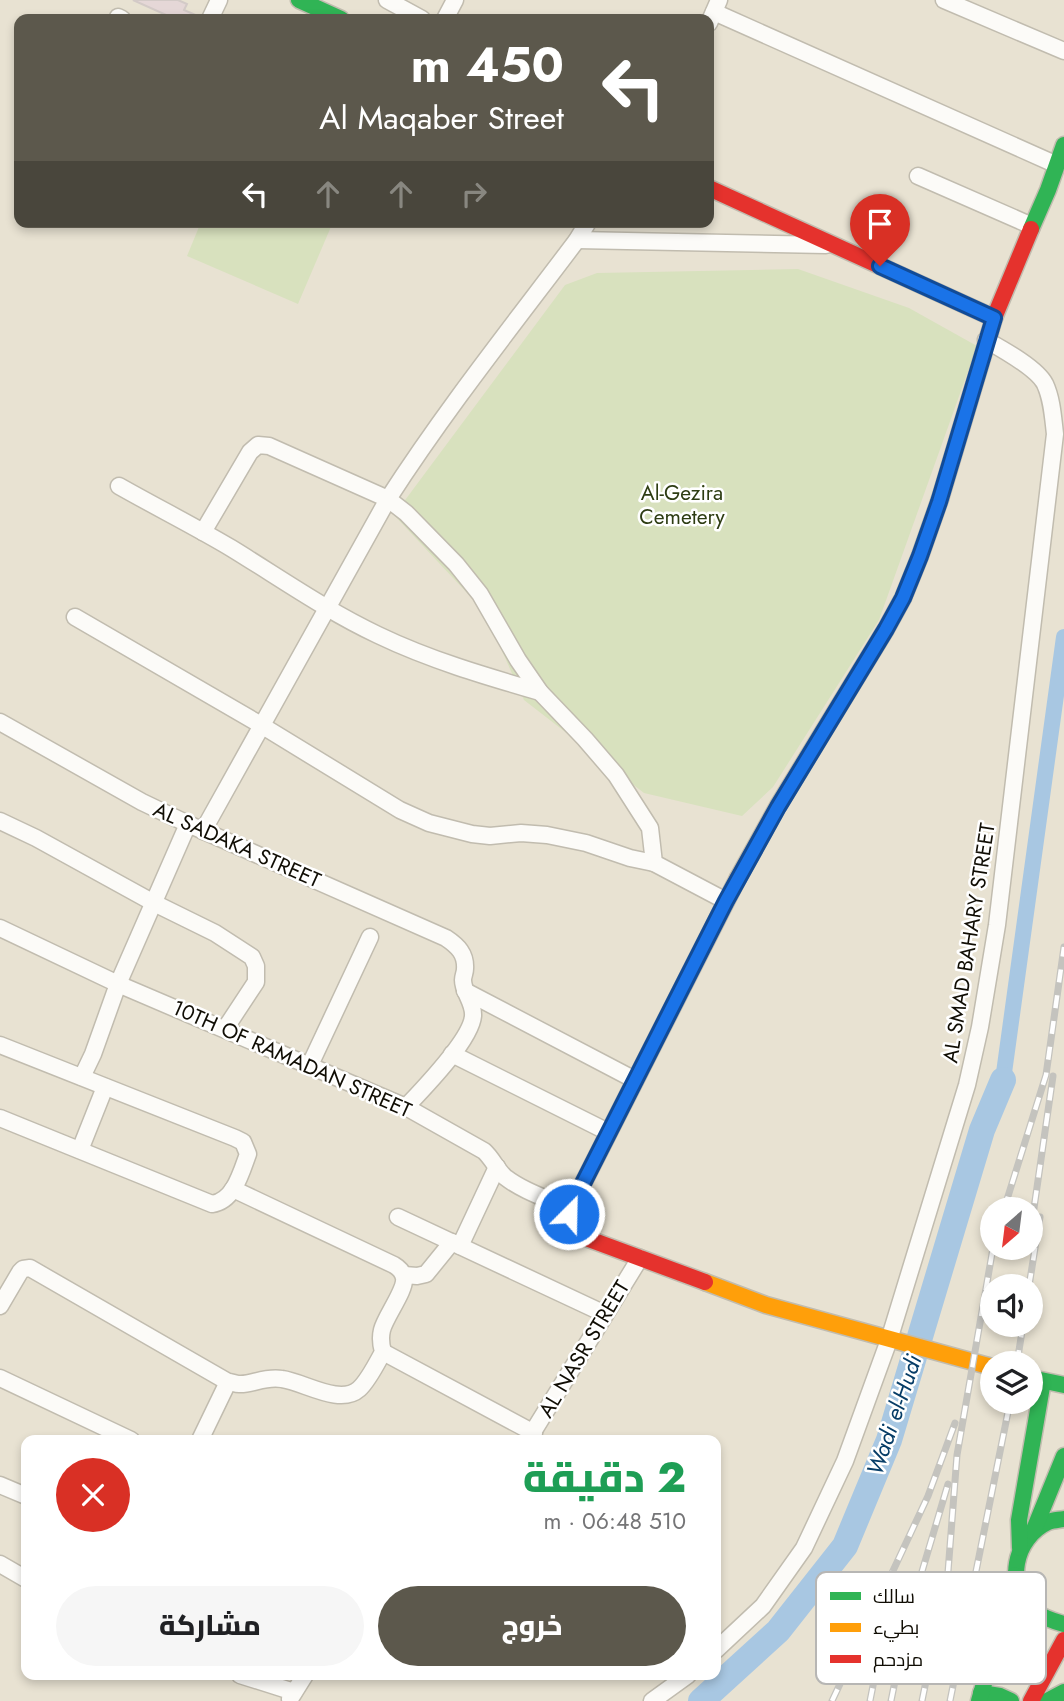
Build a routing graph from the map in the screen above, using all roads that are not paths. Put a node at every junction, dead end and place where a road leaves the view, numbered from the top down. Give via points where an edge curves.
1 (299, 0) edge
2 (387, 0) edge
3 (944, 0) edge
4 (714, 12) edge
5 (330, 14) edge
6 (413, 14) edge
7 (1064, 51) edge
8 (1064, 145) edge
9 (1057, 165) junction
10 (918, 176) dead end
11 (714, 190) edge
12 (1032, 226) junction
13 (584, 228) edge
14 (576, 240) junction
15 (834, 246) junction
16 (994, 318) junction
17 (986, 340) junction
18 (119, 486) dead end
19 (388, 499) junction
20 (202, 532) junction
21 (327, 608) junction
22 (75, 617) dead end
23 (540, 692) junction
24 (0, 722) edge
25 (261, 725) junction
26 (0, 821) edge
27 (195, 828) junction
28 (654, 863) junction
29 (726, 901) junction
30 (154, 903) junction
31 (0, 928) edge
32 (370, 937) dead end
33 (118, 984) junction
34 (466, 991) junction
35 (225, 1029) junction
36 (0, 1045) edge
37 (452, 1054) junction
38 (309, 1067) junction
39 (82, 1077) junction
40 (635, 1080) junction
41 (105, 1087) junction
42 (406, 1107) junction
43 (0, 1118) edge
44 (608, 1132) junction
45 (80, 1150) junction
46 (497, 1167) junction
47 (233, 1189) junction
48 (570, 1209) junction
49 (398, 1217) dead end
50 (456, 1244) junction
51 (640, 1258) junction
52 (0, 1273) edge
53 (404, 1275) junction
54 (15, 1281) junction
55 (0, 1306) edge
56 (605, 1314) junction
57 (889, 1340) junction
58 (383, 1352) junction
59 (980, 1364) edge
60 (0, 1378) edge
61 (1043, 1381) edge
62 (228, 1382) junction
63 (1064, 1385) edge
64 (1033, 1414) edge
65 (120, 1435) edge
66 (202, 1435) edge
67 (528, 1435) edge
68 (532, 1435) edge
69 (1064, 1456) edge
70 (0, 1485) edge
71 (21, 1494) edge
72 (1064, 1519) edge
73 (1033, 1532) junction
74 (1020, 1548) junction
75 (0, 1564) edge
76 (1015, 1572) edge
77 (21, 1576) edge
78 (1046, 1619) edge
79 (1064, 1624) edge
80 (1064, 1640) edge
81 (721, 1645) edge
82 (1046, 1673) edge
83 (252, 1680) edge
84 (302, 1680) edge
85 (681, 1680) edge
86 (1040, 1684) edge
87 (1064, 1692) edge
88 (292, 1696) edge
89 (980, 1697) edge
90 (652, 1701) edge
91 (1011, 1701) edge
92 (1031, 1701) edge
93 (1047, 1701) edge

1 - 5 main road
2 - 6 street
3 - 7 street
4 - 9 street
8 - 9 main road
9 - 12 main road
10 - 12 street
11 - 15 main road
12 - 16 main road
13 - 14 street
14 - 15 street
14 - 19 street
15 - 16 main road
16 - 17 main road
17 - 29 main road via 939,502 903,598
17 - 57 street, AL SMAD BAHARY STREET via 1044,381 1055,434 997,925 980,1027 967,1085
18 - 20 street
19 - 20 street via 258,445
19 - 21 street
19 - 23 street via 434,540 480,594
20 - 21 street
21 - 23 street via 417,653
21 - 25 street
22 - 25 street
23 - 28 street via 616,775 650,828
24 - 27 street, AL SADAKA STREET
25 - 27 street
25 - 28 street via 429,823 483,836 547,835
26 - 30 street
27 - 30 street
27 - 34 street, AL SADAKA STREET via 446,938 464,956
28 - 29 street
29 - 40 main road
30 - 33 street
30 - 35 street via 252,957 256,982
31 - 33 street, 10TH OF RAMADAN STREET
32 - 38 street
33 - 35 street, 10TH OF RAMADAN STREET
33 - 39 street
34 - 37 street via 473,1019
34 - 40 street
35 - 38 street, 10TH OF RAMADAN STREET
36 - 39 street
37 - 42 street
37 - 44 street
38 - 42 street, 10TH OF RAMADAN STREET
39 - 41 street
40 - 44 main road
41 - 45 street
41 - 47 street via 243,1142 248,1154
42 - 46 street, 10TH OF RAMADAN STREET via 484,1151
43 - 45 street
44 - 48 main road
45 - 47 street via 212,1204
46 - 48 street, 10TH OF RAMADAN STREET via 517,1184
46 - 50 street
47 - 53 street via 394,1265
48 - 51 main road via 570,1222 577,1232
49 - 50 street
50 - 53 street via 426,1274
50 - 56 street
51 - 56 street, AL NASR STREET
51 - 57 main road via 766,1305
52 - 54 street
53 - 58 street via 382,1326
54 - 55 street
54 - 62 street via 23,1269 33,1269
56 - 68 street, AL NASR STREET
57 - 59 main road
57 - 81 street, AL SMAD BAHARY STREET via 845,1461 804,1548 763,1606
58 - 62 street via 360,1388 347,1396 280,1378
58 - 67 street
60 - 65 street
61 - 63 main road
62 - 66 street
64 - 74 main road via 1019,1520
69 - 73 main road
70 - 71 street
72 - 73 main road
73 - 74 main road
74 - 76 main road
75 - 77 street
78 - 79 main road
80 - 82 main road
83 - 88 street
84 - 88 street
85 - 90 street
86 - 92 main road
87 - 93 main road
89 - 91 main road via 1000,1696

